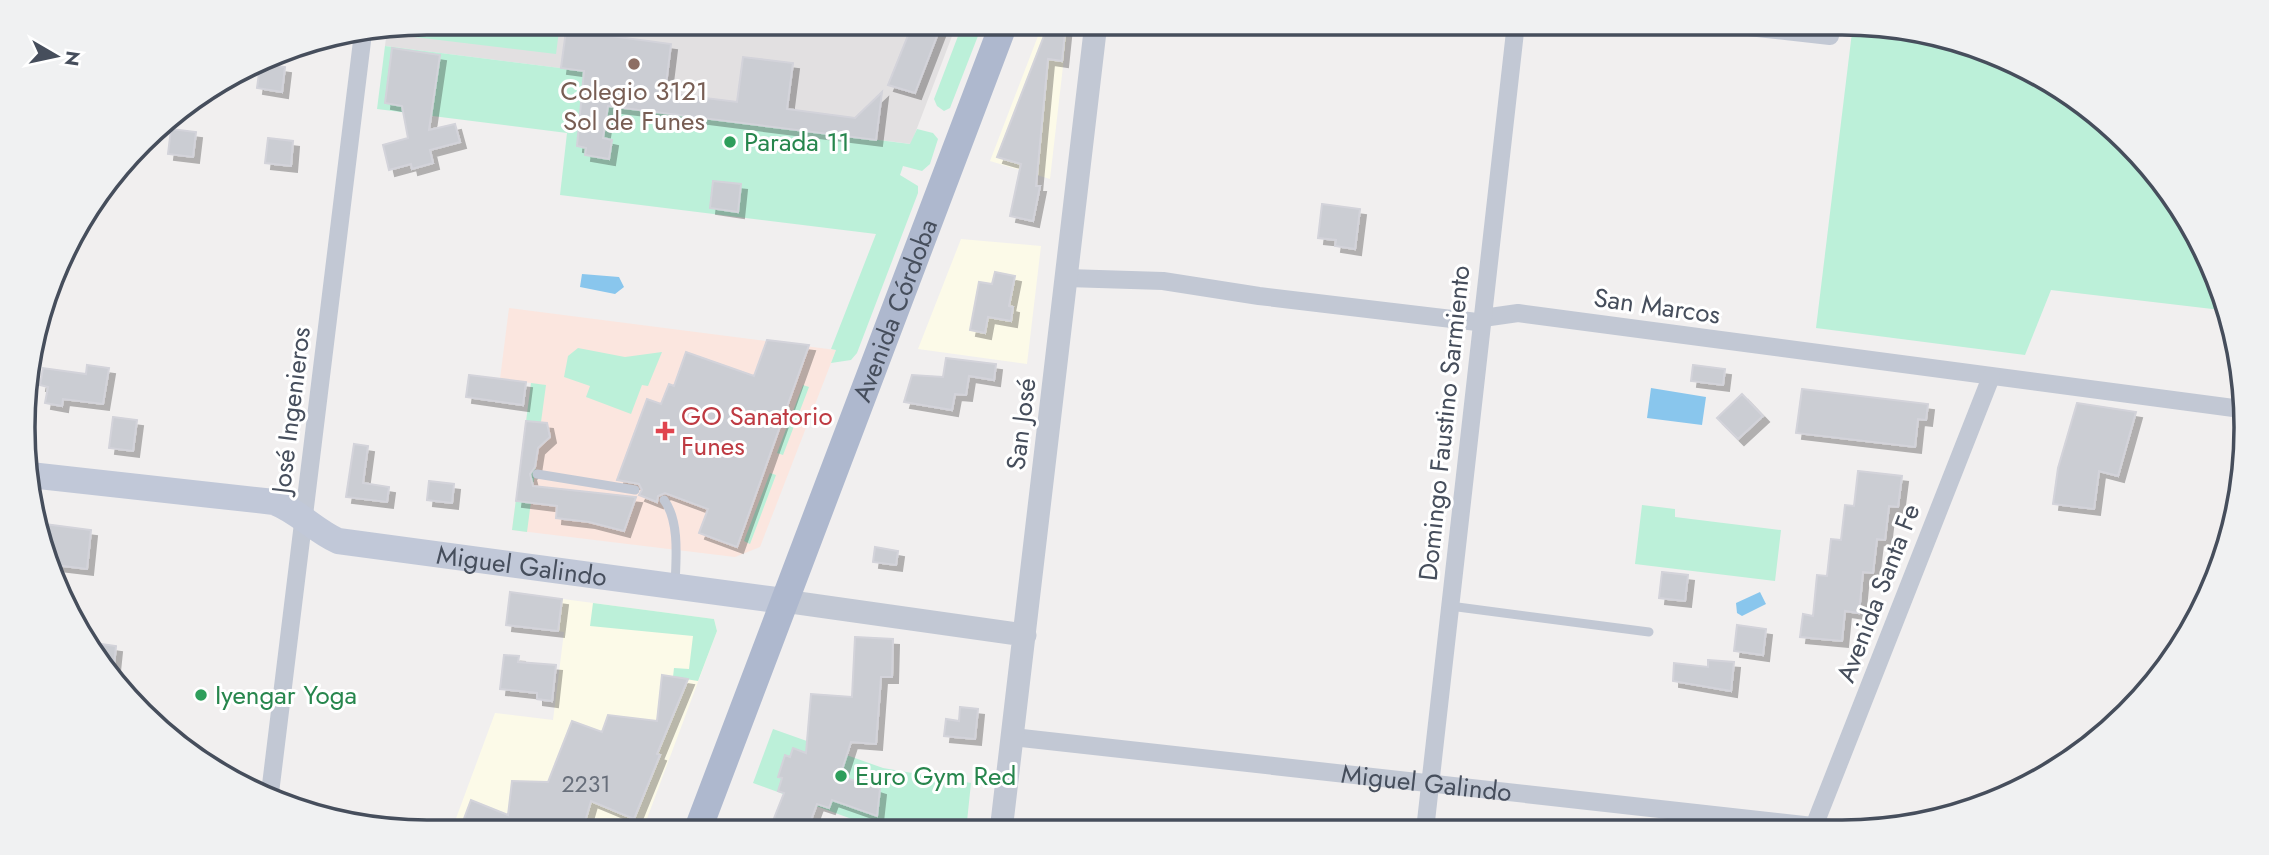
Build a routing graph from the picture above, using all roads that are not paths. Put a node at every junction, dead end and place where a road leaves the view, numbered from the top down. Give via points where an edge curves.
1 (999, 35) edge
2 (1095, 35) edge
3 (1515, 35) edge
4 (1821, 35) edge
5 (1830, 36) dead end
6 (362, 41) edge
7 (1067, 278) junction
8 (1483, 318) junction
9 (1991, 377) junction
10 (2233, 408) edge
11 (537, 474) dead end
12 (38, 476) edge
13 (635, 490) dead end
14 (664, 500) dead end
15 (304, 518) junction
16 (674, 587) junction
17 (785, 601) junction
18 (1450, 606) junction
19 (1649, 632) dead end
20 (1025, 635) junction
21 (1013, 737) junction
22 (1430, 783) junction
23 (271, 787) edge
24 (702, 820) edge
25 (1002, 820) edge
26 (1425, 820) edge
27 (1753, 820) edge
28 (1817, 820) edge

1 - 17 main road, Avenida Córdoba
2 - 7 street, San José
3 - 8 street, Domingo Faustino Sarmiento
4 - 5 street
6 - 15 street, José Ingenieros
7 - 8 street, San Marcos via 1163,281 1477,322
7 - 20 street, San José
8 - 9 street, San Marcos via 1518,313
8 - 18 street, Domingo Faustino Sarmiento
9 - 10 street, San Marcos
9 - 28 street, Avenida Santa Fe
11 - 13 lane
12 - 15 main road, Miguel Galindo via 274,502
14 - 16 lane via 675,539
15 - 16 main road, Miguel Galindo via 338,541
15 - 23 street, José Ingenieros
16 - 17 main road, Miguel Galindo
17 - 20 street, Miguel Galindo
17 - 24 main road, Avenida Córdoba
18 - 19 lane
18 - 22 street, Domingo Faustino Sarmiento
20 - 21 street, San José
21 - 22 street, Miguel Galindo
21 - 25 street, San José
22 - 26 street, Domingo Faustino Sarmiento
22 - 27 street, Miguel Galindo

